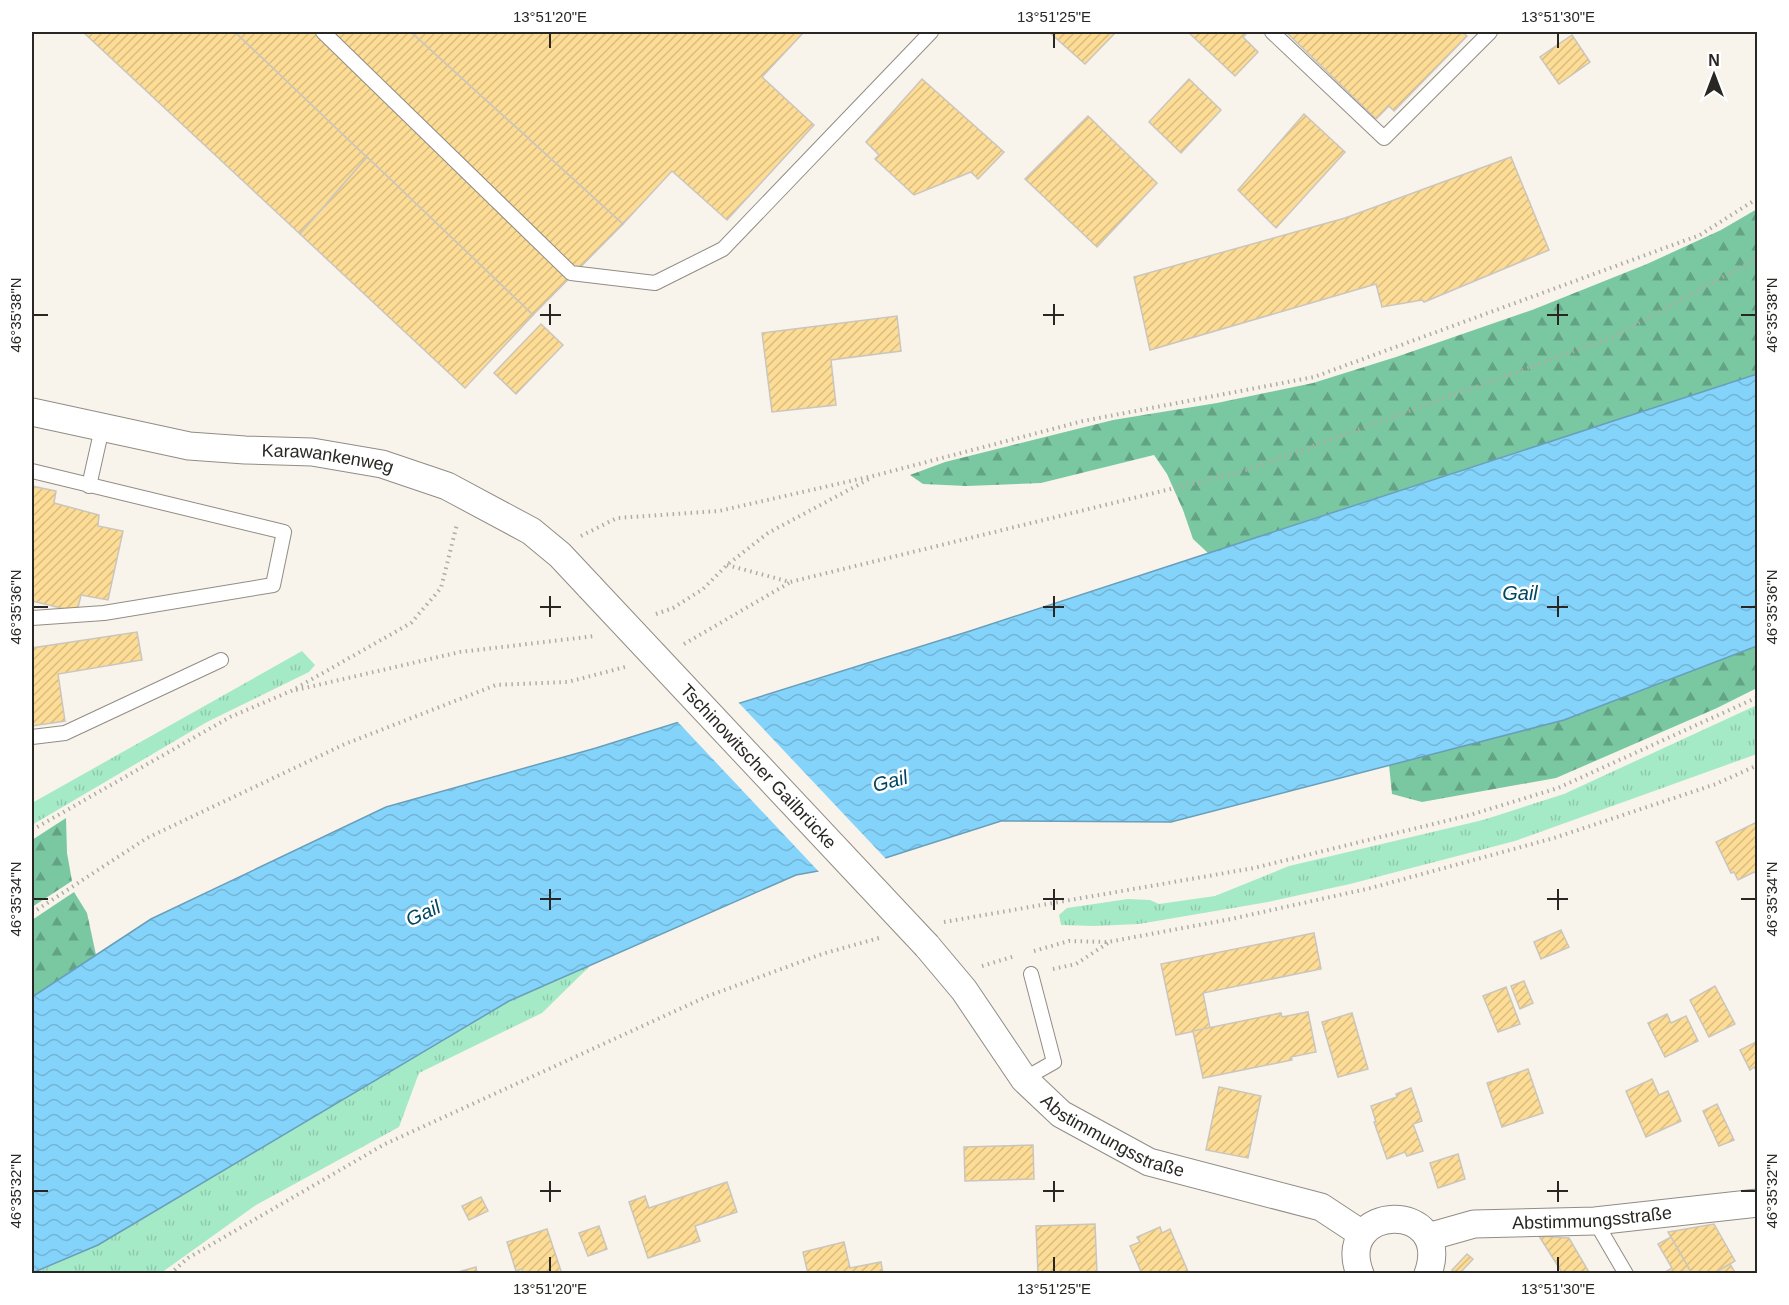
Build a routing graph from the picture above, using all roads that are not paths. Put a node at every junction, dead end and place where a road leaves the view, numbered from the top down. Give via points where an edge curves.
1 (323, 32) edge
2 (931, 32) edge
3 (1272, 32) edge
4 (1490, 32) edge
5 (32, 412) edge
6 (102, 428) junction
7 (32, 471) edge
8 (89, 486) junction
9 (590, 587) joint
10 (32, 618) edge
11 (221, 660) dead end
12 (32, 736) edge
13 (930, 935) joint
14 (1031, 974) road end
15 (1024, 1079) junction
16 (1758, 1203) edge
17 (1595, 1221) junction
18 (1362, 1234) junction
19 (1428, 1237) junction
20 (1360, 1274) edge
21 (1428, 1274) edge
22 (1626, 1274) edge

1 - 2 lane via 571,273 656,283 723,249
3 - 4 lane via 1384,138
5 - 6 street, Karawankenweg
6 - 8 lane
6 - 9 street, Karawankenweg via 189,446 312,452 382,464 447,486 531,531
7 - 8 lane
8 - 10 lane via 285,532 273,585 104,614
9 - 13 street, Tschinowitscher Gailbrücke, bridge
11 - 12 lane via 65,733
13 - 15 street, Abstimmungsstraße
14 - 15 lane via 1054,1062
15 - 18 street, Abstimmungsstraße via 1061,1114 1149,1162 1321,1207
16 - 17 street, Abstimmungsstraße
17 - 19 street, Abstimmungsstraße via 1474,1224
17 - 22 lane
18 - 19 street via 1370,1226 1401,1218 1421,1228
18 - 20 street via 1356,1248
19 - 21 street via 1432,1262

